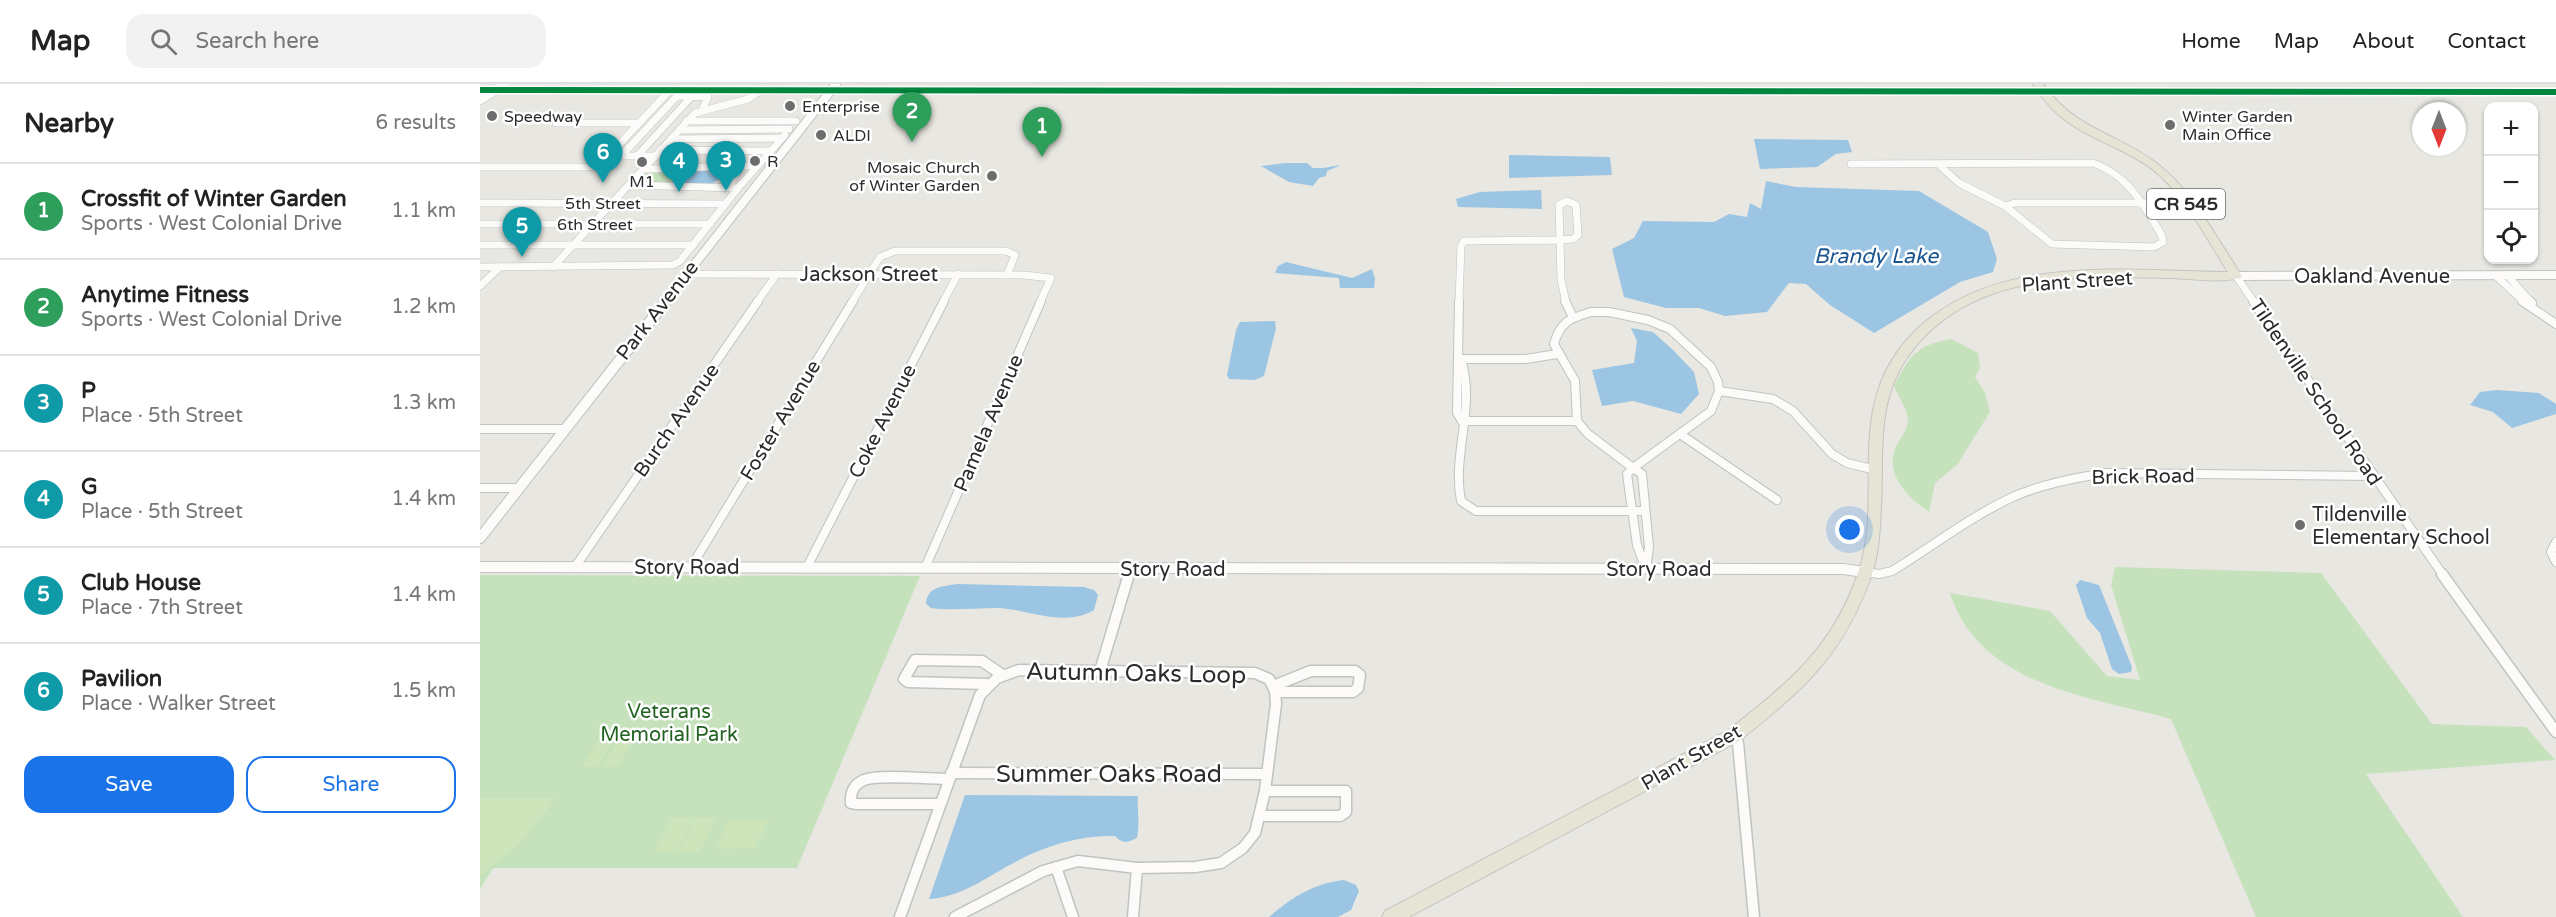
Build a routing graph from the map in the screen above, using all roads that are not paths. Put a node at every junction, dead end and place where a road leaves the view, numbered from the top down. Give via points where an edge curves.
1 (715, 84) edge
2 (970, 84) edge
3 (1187, 84) edge
4 (1414, 84) edge
5 (1796, 84) edge
6 (1873, 84) edge
7 (2086, 84) edge
8 (1460, 85) edge
9 (2556, 85) edge
10 (501, 87) edge
11 (675, 87) edge
12 (834, 87) edge
13 (1151, 87) edge
14 (1578, 87) edge
15 (1356, 88) edge
16 (1747, 88) edge
17 (2040, 88) edge
18 (2380, 88) edge
19 (763, 89) junction
20 (480, 90) edge
21 (943, 90) junction
22 (1446, 92) junction
23 (2556, 92) edge
24 (692, 96) junction
25 (480, 100) edge
26 (703, 108) junction
27 (686, 121) junction
28 (556, 123) dead end
29 (639, 123) junction
30 (789, 129) junction
31 (679, 130) junction
32 (782, 138) junction
33 (671, 139) junction
34 (769, 151) junction
35 (657, 153) junction
36 (637, 156) junction
37 (1851, 164) dead end
38 (1938, 164) junction
39 (741, 166) junction
40 (757, 166) junction
41 (480, 167) edge
42 (644, 169) junction
43 (629, 185) junction
44 (729, 186) junction
45 (738, 188) junction
46 (480, 203) edge
47 (612, 203) junction
48 (2142, 203) junction
49 (2186, 203) junction
50 (726, 204) junction
51 (2005, 206) junction
52 (1559, 215) junction
53 (1577, 215) junction
54 (480, 224) edge
55 (593, 224) junction
56 (710, 224) junction
57 (1560, 240) junction
58 (480, 245) edge
59 (574, 245) junction
60 (693, 245) junction
61 (480, 267) edge
62 (500, 267) junction
63 (553, 267) junction
64 (869, 273) junction
65 (686, 274) junction
66 (777, 274) junction
67 (958, 274) junction
68 (1007, 275) junction
69 (2507, 275) junction
70 (2236, 276) junction
71 (2496, 276) junction
72 (2556, 277) edge
73 (1051, 278) joint
74 (480, 286) edge
75 (2535, 308) junction
76 (1573, 317) junction
77 (2556, 324) edge
78 (1557, 354) junction
79 (1459, 359) junction
80 (1719, 391) junction
81 (1462, 421) junction
82 (1577, 421) junction
83 (480, 429) edge
84 (565, 429) junction
85 (1680, 434) junction
86 (1634, 467) junction
87 (1876, 470) junction
88 (2372, 476) junction
89 (480, 488) edge
90 (519, 488) junction
91 (1777, 500) dead end
92 (1630, 511) junction
93 (1645, 511) junction
94 (480, 538) edge
95 (2556, 542) edge
96 (2556, 562) edge
97 (480, 567) edge
98 (575, 567) junction
99 (691, 567) junction
100 (807, 567) junction
101 (925, 568) junction
102 (1131, 568) junction
103 (1646, 569) junction
104 (1865, 572) junction
105 (1100, 671) junction
106 (1001, 674) junction
107 (987, 684) junction
108 (1274, 689) junction
109 (2556, 732) edge
110 (1733, 736) junction
111 (1267, 774) junction
112 (950, 776) junction
113 (1265, 791) junction
114 (940, 804) junction
115 (1261, 816) junction
116 (1056, 867) junction
117 (1137, 868) junction
118 (900, 917) edge
119 (955, 917) edge
120 (1073, 917) edge
121 (1133, 917) edge
122 (1390, 917) edge
123 (1754, 917) edge

1 - 11 highway
2 - 21 highway
3 - 13 highway
4 - 8 highway
4 - 15 highway via 1405,89
5 - 6 highway
5 - 16 highway
7 - 18 highway
8 - 14 highway
8 - 22 highway
9 - 18 highway
10 - 11 highway
10 - 20 highway
10 - 25 main road
11 - 19 highway
11 - 29 street
12 - 19 highway
12 - 21 highway
12 - 65 street, Park Avenue
13 - 15 highway
13 - 21 highway via 1112,91
14 - 16 highway
14 - 16 highway via 1722,92
14 - 22 highway
15 - 22 highway
16 - 17 highway
17 - 18 highway
17 - 49 main road, Tildenville School Road / CR 545 via 2065,118 2152,164
18 - 23 highway
19 - 26 street via 751,100
24 - 26 street via 708,97
24 - 36 street
24 - 36 street via 677,96 621,156
26 - 27 street
27 - 30 street via 796,121
27 - 31 street
28 - 29 street
29 - 41 street via 598,167
30 - 31 street
30 - 32 street
31 - 33 street
32 - 33 street
32 - 34 street
33 - 35 street
34 - 35 street
34 - 40 street
35 - 36 street
35 - 42 street
37 - 38 street
38 - 48 street via 2094,163 2112,170
38 - 51 street via 1949,177
39 - 40 street
39 - 42 street
39 - 44 street
40 - 45 street
42 - 43 street
43 - 44 street
43 - 47 street
44 - 45 street
45 - 50 street
46 - 47 street, 5th Street
47 - 50 street, 5th Street
47 - 55 street
48 - 49 street
48 - 51 street
48 - 51 street via 2163,237 2161,245 2052,244
49 - 70 main road, Tildenville School Road / CR 545
50 - 56 street
52 - 53 street
52 - 53 street via 1559,205 1567,201 1576,205
52 - 57 street
53 - 57 street via 1576,238
54 - 55 street, 6th Street
55 - 56 street, 6th Street
55 - 59 street
56 - 60 street
57 - 76 street via 1562,295
57 - 79 street via 1464,241 1460,263
58 - 59 street
59 - 60 street
59 - 63 street
60 - 63 street via 680,261 667,266
61 - 62 street
62 - 63 street
62 - 74 street
64 - 66 street, Jackson Street
64 - 67 street, Jackson Street
64 - 68 street, Foster Avenue via 889,252 1006,251 1015,255
64 - 99 street, Foster Avenue
65 - 66 street, Jackson Street
65 - 84 street, Park Avenue
66 - 98 street, Burch Avenue
67 - 68 street, Jackson Street
67 - 100 street, Coke Avenue
68 - 73 street, Jackson Street
69 - 71 street, Oakland Avenue
69 - 72 street, Oakland Avenue
69 - 75 street
70 - 71 street, Oakland Avenue
70 - 87 main road, Plant Street via 2048,279 2006,286 1951,309 1900,354 1883,393
70 - 88 street, Tildenville School Road
71 - 75 street
73 - 101 street, Pamela Avenue
75 - 77 street
76 - 78 street via 1558,329 1554,344
76 - 80 street via 1609,312 1670,329 1711,367
78 - 79 street via 1526,359
78 - 82 street via 1575,381
79 - 81 street via 1461,389 1457,413
80 - 85 street via 1711,411
80 - 87 street via 1773,399 1792,411 1832,454 1847,463
81 - 82 street
81 - 92 street via 1458,494 1467,507 1476,511
82 - 86 street via 1588,434
83 - 84 street
84 - 90 street, Park Avenue
85 - 86 street
85 - 91 street
86 - 92 street via 1627,474
86 - 93 street via 1644,481
87 - 104 main road, Plant Street via 1874,517
88 - 104 street, Brick Road via 2105,473 2035,488 1991,509 1892,571
88 - 109 street, Tildenville School Road
89 - 90 street
90 - 94 street, Park Avenue
92 - 93 street
92 - 103 street
93 - 103 street via 1649,559
95 - 96 street via 2551,552
97 - 98 street, Story Road
98 - 99 street, Story Road
99 - 100 street, Story Road
100 - 101 street, Story Road
101 - 102 street, Story Road
102 - 103 street, Story Road
102 - 105 street
103 - 104 street, Story Road
104 - 110 main road, Plant Street via 1824,654 1783,696
105 - 106 street, Autumn Oaks Loop via 1019,670
105 - 108 street, Autumn Oaks Loop via 1255,674 1269,679
106 - 107 street, Autumn Oaks Loop
106 - 107 street via 982,661 915,660 904,679
107 - 112 street, Autumn Oaks Loop
108 - 108 street via 1353,692 1359,688 1359,675 1355,671 1311,671
108 - 111 street
110 - 122 main road, Plant Street
110 - 123 street via 1738,743
111 - 112 street, Summer Oaks Road
111 - 113 street
112 - 114 street, Autumn Oaks Loop
112 - 114 street, Summer Oaks Road via 862,781 854,788 850,801
113 - 115 street
113 - 115 street via 1346,791 1346,812 1340,816
114 - 118 street, Autumn Oaks Loop
115 - 117 street via 1255,833 1243,848 1221,862 1195,867
116 - 117 street via 1078,861
116 - 119 street
116 - 120 street
117 - 121 street

